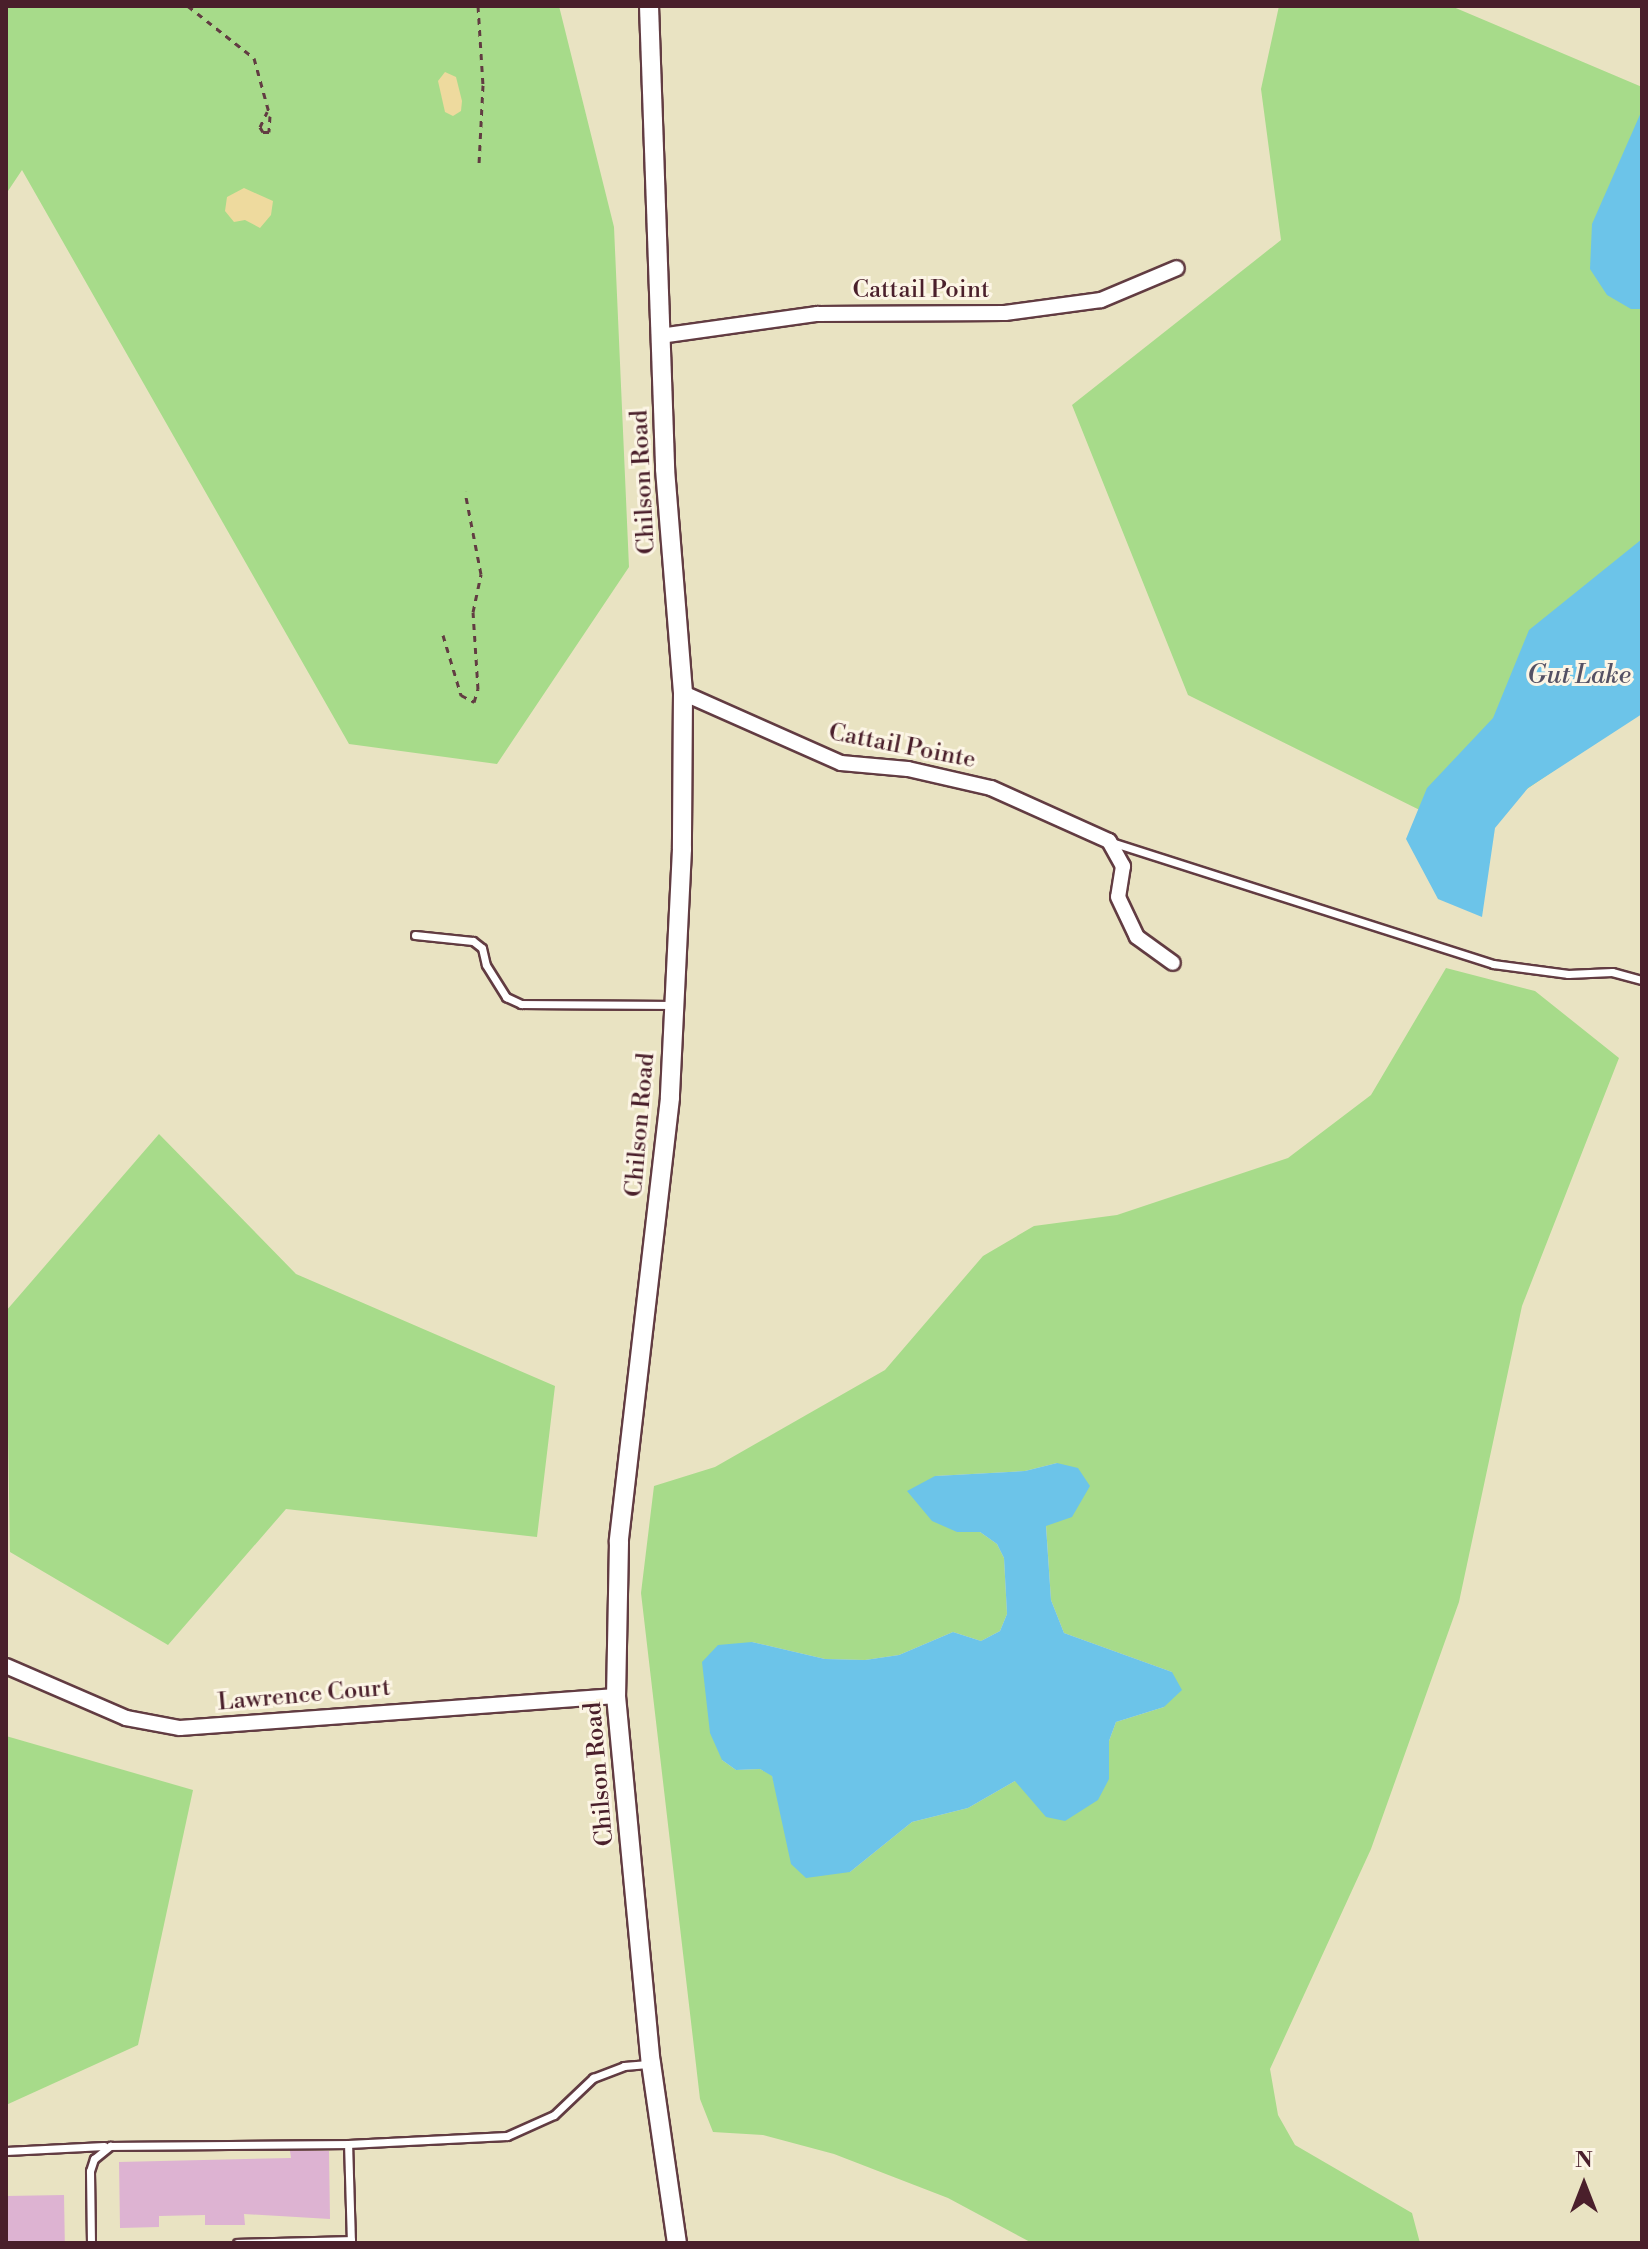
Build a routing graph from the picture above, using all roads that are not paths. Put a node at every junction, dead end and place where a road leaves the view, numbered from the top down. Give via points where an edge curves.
1 (649, 6) edge
2 (1177, 268) dead end
3 (660, 336) junction
4 (683, 693) junction
5 (1109, 841) junction
6 (415, 935) dead end
7 (1173, 963) dead end
8 (1642, 980) edge
9 (675, 1005) junction
10 (6, 1666) edge
11 (616, 1696) junction
12 (651, 2063) junction
13 (348, 2144) junction
14 (110, 2146) junction
15 (6, 2151) edge
16 (351, 2241) edge
17 (91, 2243) edge
18 (237, 2243) edge
19 (677, 2243) edge

1 - 3 street, Chilson Road
2 - 3 street, Cattail Point via 1101,300 1005,313 817,314
3 - 4 street, Chilson Road
4 - 5 street, Cattail Pointe via 841,763 908,769 991,788
4 - 9 street, Chilson Road
5 - 7 street via 1123,866 1118,897 1137,937
5 - 8 lane via 1493,964 1568,974 1612,972
6 - 9 lane via 473,941 482,948 506,997 521,1004
9 - 11 street, Chilson Road via 670,1098 619,1542
10 - 11 street, Lawrence Court via 126,1718 180,1728
11 - 12 street, Chilson Road
12 - 13 lane via 593,2078 554,2115 507,2136
12 - 19 street, Chilson Road
13 - 14 lane
13 - 16 lane
14 - 15 lane
14 - 17 lane via 94,2159 90,2171
16 - 18 lane

